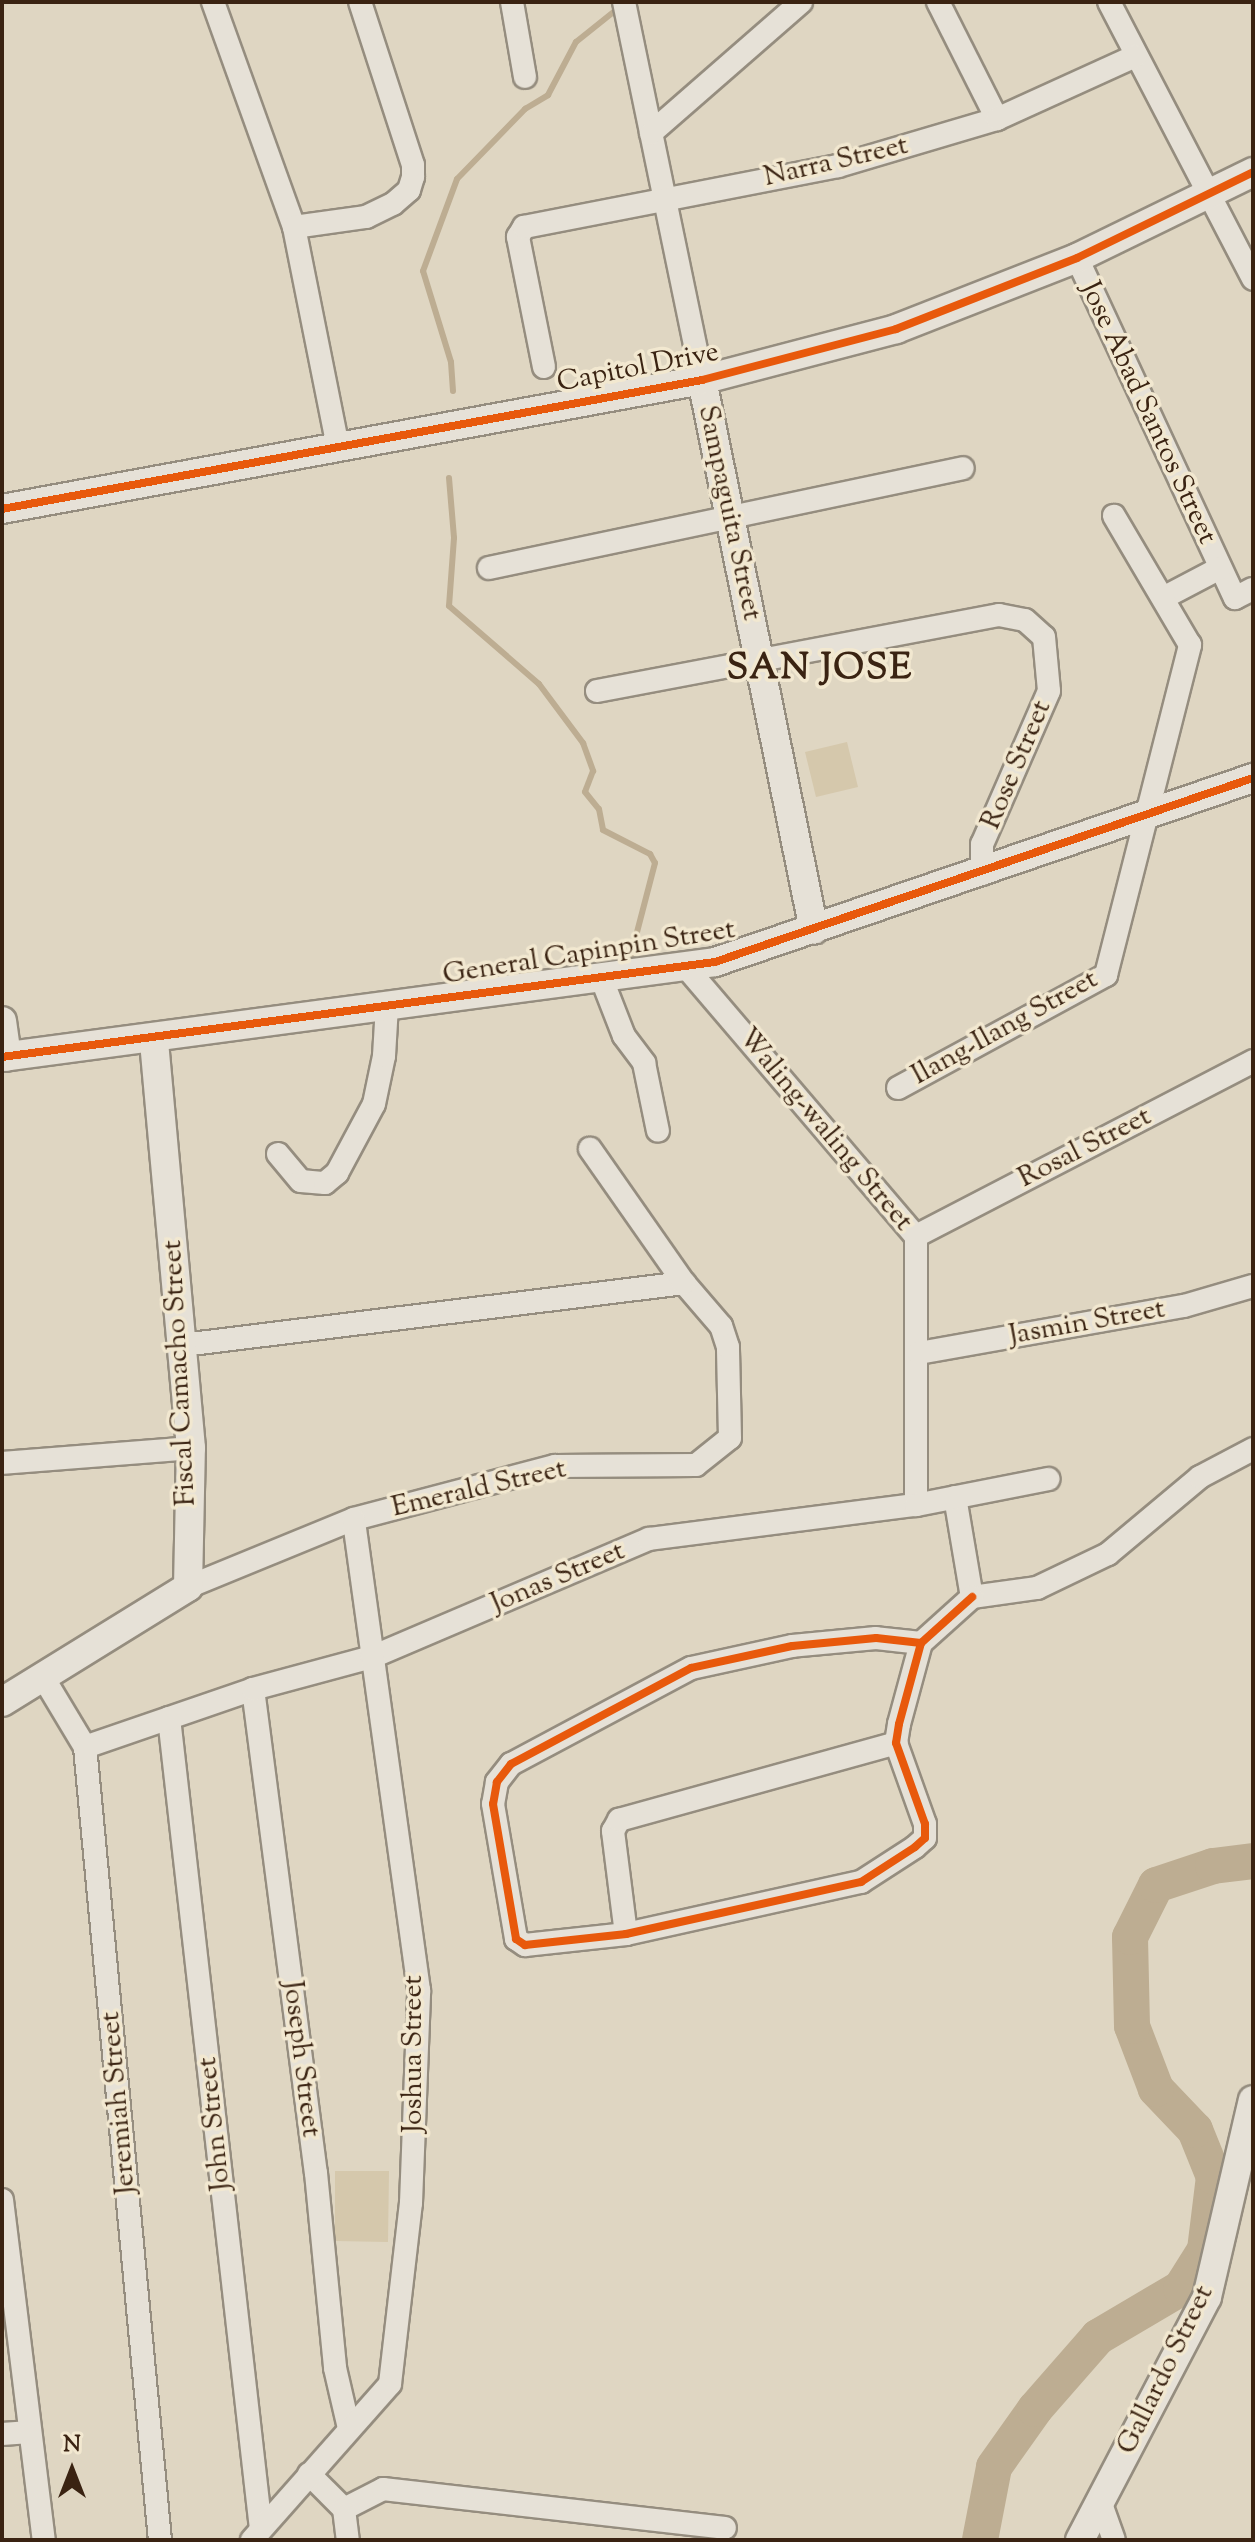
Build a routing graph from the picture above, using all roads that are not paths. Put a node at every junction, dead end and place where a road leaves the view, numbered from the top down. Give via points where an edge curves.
1 (213, 2) edge
2 (360, 2) edge
3 (512, 2) edge
4 (801, 2) edge
5 (938, 2) edge
6 (1109, 2) edge
7 (626, 10) edge
8 (1135, 56) junction
9 (525, 77) dead end
10 (997, 119) junction
11 (651, 133) junction
12 (1253, 172) edge
13 (1208, 193) junction
14 (667, 198) junction
15 (294, 227) junction
16 (1077, 258) junction
17 (1253, 279) edge
18 (544, 367) dead end
19 (702, 380) junction
20 (338, 447) junction
21 (963, 468) dead end
22 (2, 509) edge
23 (730, 516) junction
24 (1114, 516) dead end
25 (489, 568) dead end
26 (1220, 568) junction
27 (1244, 594) edge
28 (1163, 598) junction
29 (760, 662) junction
30 (597, 691) dead end
31 (1252, 780) edge
32 (1146, 816) junction
33 (982, 874) junction
34 (814, 930) junction
35 (685, 966) junction
36 (601, 977) junction
37 (387, 1005) junction
38 (2, 1021) edge
39 (154, 1038) junction
40 (5, 1057) edge
41 (1253, 1061) edge
42 (898, 1088) dead end
43 (658, 1131) dead end
44 (590, 1149) dead end
45 (278, 1154) dead end
46 (916, 1236) junction
47 (684, 1283) junction
48 (1253, 1286) edge
49 (183, 1345) junction
50 (919, 1353) junction
51 (191, 1448) junction
52 (1253, 1449) edge
53 (2, 1463) edge
54 (1048, 1479) dead end
55 (955, 1497) junction
56 (916, 1505) junction
57 (354, 1519) junction
58 (188, 1587) junction
59 (972, 1597) junction
60 (921, 1643) junction
61 (372, 1657) junction
62 (43, 1677) junction
63 (253, 1689) junction
64 (2, 1702) edge
65 (169, 1718) junction
66 (896, 1743) junction
67 (85, 1747) junction
68 (626, 1934) junction
69 (1253, 2100) edge
70 (2, 2200) edge
71 (9, 2320) edge
72 (349, 2428) junction
73 (30, 2432) junction
74 (2, 2434) edge
75 (309, 2474) junction
76 (1100, 2501) junction
77 (344, 2509) junction
78 (725, 2528) dead end
79 (257, 2534) edge
80 (44, 2540) edge
81 (160, 2540) edge
82 (348, 2540) edge
83 (1080, 2540) edge
84 (1114, 2540) edge

1 - 15 street
2 - 15 street via 413,177 409,190 393,204 366,217
3 - 9 street
4 - 11 street
5 - 10 street
6 - 8 street
7 - 11 street, Sampaguita Street
8 - 10 street, Narra Street
8 - 13 street
10 - 14 street, Narra Street via 838,166
11 - 14 street, Sampaguita Street
12 - 13 street, Capitol Drive
13 - 16 street, Capitol Drive
13 - 17 street
14 - 18 street, Narra Street via 524,227 518,237
14 - 19 street, Sampaguita Street
15 - 20 street
16 - 19 street, Capitol Drive via 896,329
16 - 26 street, Jose Abad Santos Street
19 - 20 street, Capitol Drive
19 - 23 street, Sampaguita Street
20 - 22 street, Capitol Drive
21 - 23 street
23 - 25 street
23 - 29 street, Sampaguita Street
24 - 28 street, Ilang-Ilang Street
26 - 27 street, Jose Abad Santos Street
26 - 28 street
28 - 32 street, Ilang-Ilang Street via 1190,645
29 - 30 street, Rose Street
29 - 33 street, Rose Street via 999,615 1025,620 1044,637 1049,691 982,844
29 - 34 street, Sampaguita Street
31 - 32 street, General Capinpin Street
32 - 33 street, General Capinpin Street
32 - 42 street, Ilang-Ilang Street via 1106,975
33 - 34 street, General Capinpin Street
34 - 35 street, General Capinpin Street
35 - 36 street, General Capinpin Street
35 - 46 street, Waling-waling Street
36 - 37 street, General Capinpin Street
36 - 43 street via 624,1036 644,1063
37 - 39 street, General Capinpin Street
37 - 45 street via 374,1104 337,1173 325,1183 301,1181
38 - 40 street
39 - 40 street, General Capinpin Street
39 - 49 street, Fiscal Camacho Street
41 - 46 street, Rosal Street
44 - 47 street, Emerald Street
46 - 50 street, Waling-waling Street
47 - 49 street
47 - 57 street, Emerald Street via 721,1326 728,1347 730,1438 710,1456 696,1465 555,1466
48 - 50 street, Jasmin Street via 1184,1306
49 - 51 street, Fiscal Camacho Street
50 - 56 street, Waling-waling Street
51 - 53 street
51 - 58 street, Fiscal Camacho Street
52 - 59 street via 1200,1477 1108,1554 1037,1588
54 - 55 street, Jonas Street
55 - 56 street, Jonas Street
55 - 59 street
56 - 61 street, Jonas Street via 649,1539
57 - 58 street, Emerald Street
57 - 61 street, Joshua Street
58 - 62 street
59 - 60 street
60 - 66 street
60 - 68 street via 876,1638 792,1646 691,1668 511,1764 497,1782 493,1804 516,1939 525,1945
61 - 63 street, Jonas Street
61 - 72 street, Joshua Street via 419,2005 411,2203 392,2378
62 - 64 street
62 - 67 street, Jeremiah Street
63 - 65 street, Jonas Street
63 - 72 street, Joseph Street via 316,2173 335,2368
65 - 67 street, Jonas Street
65 - 79 street, John Street
66 - 68 street via 619,1820 613,1831
66 - 68 street via 925,1824 925,1838 915,1847 861,1882
67 - 81 street, Jeremiah Street
69 - 76 street, Gallardo Street via 1207,2297
70 - 71 street
71 - 73 street
72 - 75 street, Joshua Street
73 - 74 street
73 - 80 street
75 - 77 street
75 - 79 street, Joshua Street
76 - 83 street, Gallardo Street
76 - 84 street
77 - 78 street via 383,2489
77 - 82 street

